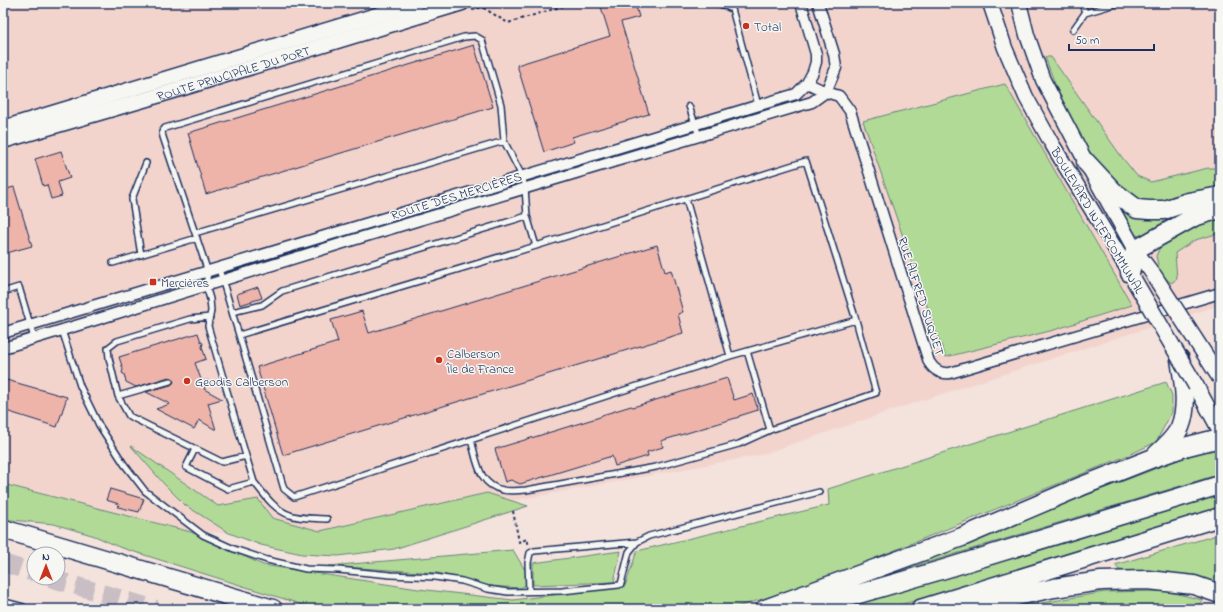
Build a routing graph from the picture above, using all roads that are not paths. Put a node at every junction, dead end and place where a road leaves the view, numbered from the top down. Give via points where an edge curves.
1 (416, 3) edge
2 (462, 3) edge
3 (718, 3) edge
4 (801, 3) edge
5 (818, 3) edge
6 (990, 3) edge
7 (1019, 3) edge
8 (1082, 3) edge
9 (1119, 3) edge
10 (1085, 13) junction
11 (1073, 30) dead end
12 (807, 83) junction
13 (826, 92) junction
14 (758, 105) junction
15 (689, 106) dead end
16 (696, 124) junction
17 (3, 128) edge
18 (699, 136) junction
19 (3, 141) edge
20 (504, 141) junction
21 (1086, 162) junction
22 (146, 163) dead end
23 (522, 176) junction
24 (525, 188) junction
25 (1220, 196) edge
26 (686, 199) junction
27 (1220, 209) edge
28 (527, 216) junction
29 (196, 236) junction
30 (536, 246) junction
31 (1135, 250) junction
32 (141, 255) junction
33 (112, 263) dead end
34 (219, 269) junction
35 (208, 272) junction
36 (1153, 274) joint
37 (1132, 276) junction
38 (223, 280) junction
39 (206, 286) junction
40 (3, 292) edge
41 (1220, 293) edge
42 (232, 312) junction
43 (210, 317) junction
44 (856, 320) junction
45 (29, 325) junction
46 (62, 330) junction
47 (3, 333) edge
48 (239, 335) junction
49 (34, 338) junction
50 (3, 348) edge
51 (747, 351) junction
52 (730, 356) junction
53 (1180, 359) joint
54 (1220, 378) edge
55 (170, 381) dead end
56 (1190, 388) junction
57 (118, 396) junction
58 (770, 430) junction
59 (1220, 430) edge
60 (1220, 438) edge
61 (471, 440) junction
62 (194, 449) junction
63 (246, 456) junction
64 (1153, 458) junction
65 (254, 482) junction
66 (1220, 485) edge
67 (819, 492) dead end
68 (1220, 517) edge
69 (327, 519) dead end
70 (3, 529) edge
71 (637, 542) junction
72 (529, 592) junction
73 (1220, 594) edge
74 (3, 604) edge
75 (22, 609) edge
76 (273, 609) edge
77 (765, 609) edge
78 (807, 609) edge
79 (920, 609) edge
80 (957, 609) edge

1 - 17 main road, ROUTE PRINCIPALE DU PORT
2 - 19 main road, ROUTE PRINCIPALE DU PORT
3 - 14 lane via 732,9
4 - 12 street, ROUTE DES MERCIÈRES via 816,54 813,72
5 - 13 street via 836,62 835,73
6 - 37 main road, BOULEVARD INTERCOMMUNAL via 1026,98
7 - 21 main road, BOULEVARD INTERCOMMUNAL via 1043,80
8 - 10 lane
9 - 10 lane
10 - 11 lane
12 - 13 street, RUE ALFRED SUQUET
12 - 14 street, ROUTE DES MERCIÈRES via 796,94
13 - 18 street, ROUTE DES MERCIÈRES via 812,102
13 - 41 street, RUE ALFRED SUQUET via 839,96 850,111 929,362 938,371 950,373
14 - 16 street, ROUTE DES MERCIÈRES
15 - 16 lane
16 - 18 lane
16 - 23 street, ROUTE DES MERCIÈRES
18 - 24 street, ROUTE DES MERCIÈRES
20 - 23 lane
20 - 29 lane
20 - 29 lane via 502,105 482,40 475,36 464,37 165,128 162,132 163,137
21 - 25 highway via 1113,191 1137,209 1164,210
21 - 31 main road, BOULEVARD INTERCOMMUNAL
22 - 32 lane via 132,199
23 - 24 lane
23 - 34 street, ROUTE DES MERCIÈRES
24 - 28 lane
24 - 38 street, ROUTE DES MERCIÈRES
26 - 30 lane
26 - 44 lane via 806,161
26 - 52 lane
27 - 31 highway via 1194,218
28 - 30 lane
28 - 42 lane via 282,291 262,305
29 - 32 lane
29 - 35 lane
30 - 48 lane
31 - 36 main road, BOULEVARD INTERCOMMUNAL
31 - 37 highway
32 - 33 lane
34 - 35 street, ROUTE DES MERCIÈRES
34 - 38 lane
35 - 39 lane
35 - 45 street, ROUTE DES MERCIÈRES
36 - 54 main road, BOULEVARD INTERCOMMUNAL, bridge
37 - 53 main road, BOULEVARD INTERCOMMUNAL, bridge
38 - 39 street, ROUTE DES MERCIÈRES
38 - 42 lane
39 - 43 lane via 210,299
39 - 46 street, ROUTE DES MERCIÈRES
40 - 45 lane via 19,287
42 - 48 lane
43 - 57 lane via 190,319 118,341 108,348
43 - 63 lane via 208,326
44 - 51 lane
44 - 58 lane via 876,393
45 - 47 street, ROUTE DES MERCIÈRES
45 - 49 lane
46 - 49 street, ROUTE DES MERCIÈRES
46 - 72 lane via 80,386 124,464 145,491 203,534 234,549 306,569 435,577 462,581 488,589
48 - 61 lane via 284,489 294,497
49 - 50 street, ROUTE DES MERCIÈRES
51 - 52 lane
51 - 58 lane
52 - 61 lane
53 - 56 highway
55 - 57 lane
56 - 59 main road
56 - 64 highway via 1180,427 1169,444
57 - 62 lane via 129,416
58 - 61 lane via 739,444 656,467 526,490 504,490 491,486 481,475
60 - 64 highway
62 - 63 lane via 222,462
62 - 65 lane via 186,467 228,489
63 - 65 lane
64 - 77 highway via 962,537
65 - 69 lane via 277,508 289,515
66 - 78 highway
67 - 71 lane via 649,536
68 - 79 highway
70 - 76 highway
71 - 72 lane via 629,552 621,584
71 - 72 lane via 534,551 530,553 528,563
73 - 80 highway via 1187,584 1148,580 1100,581
74 - 75 street

